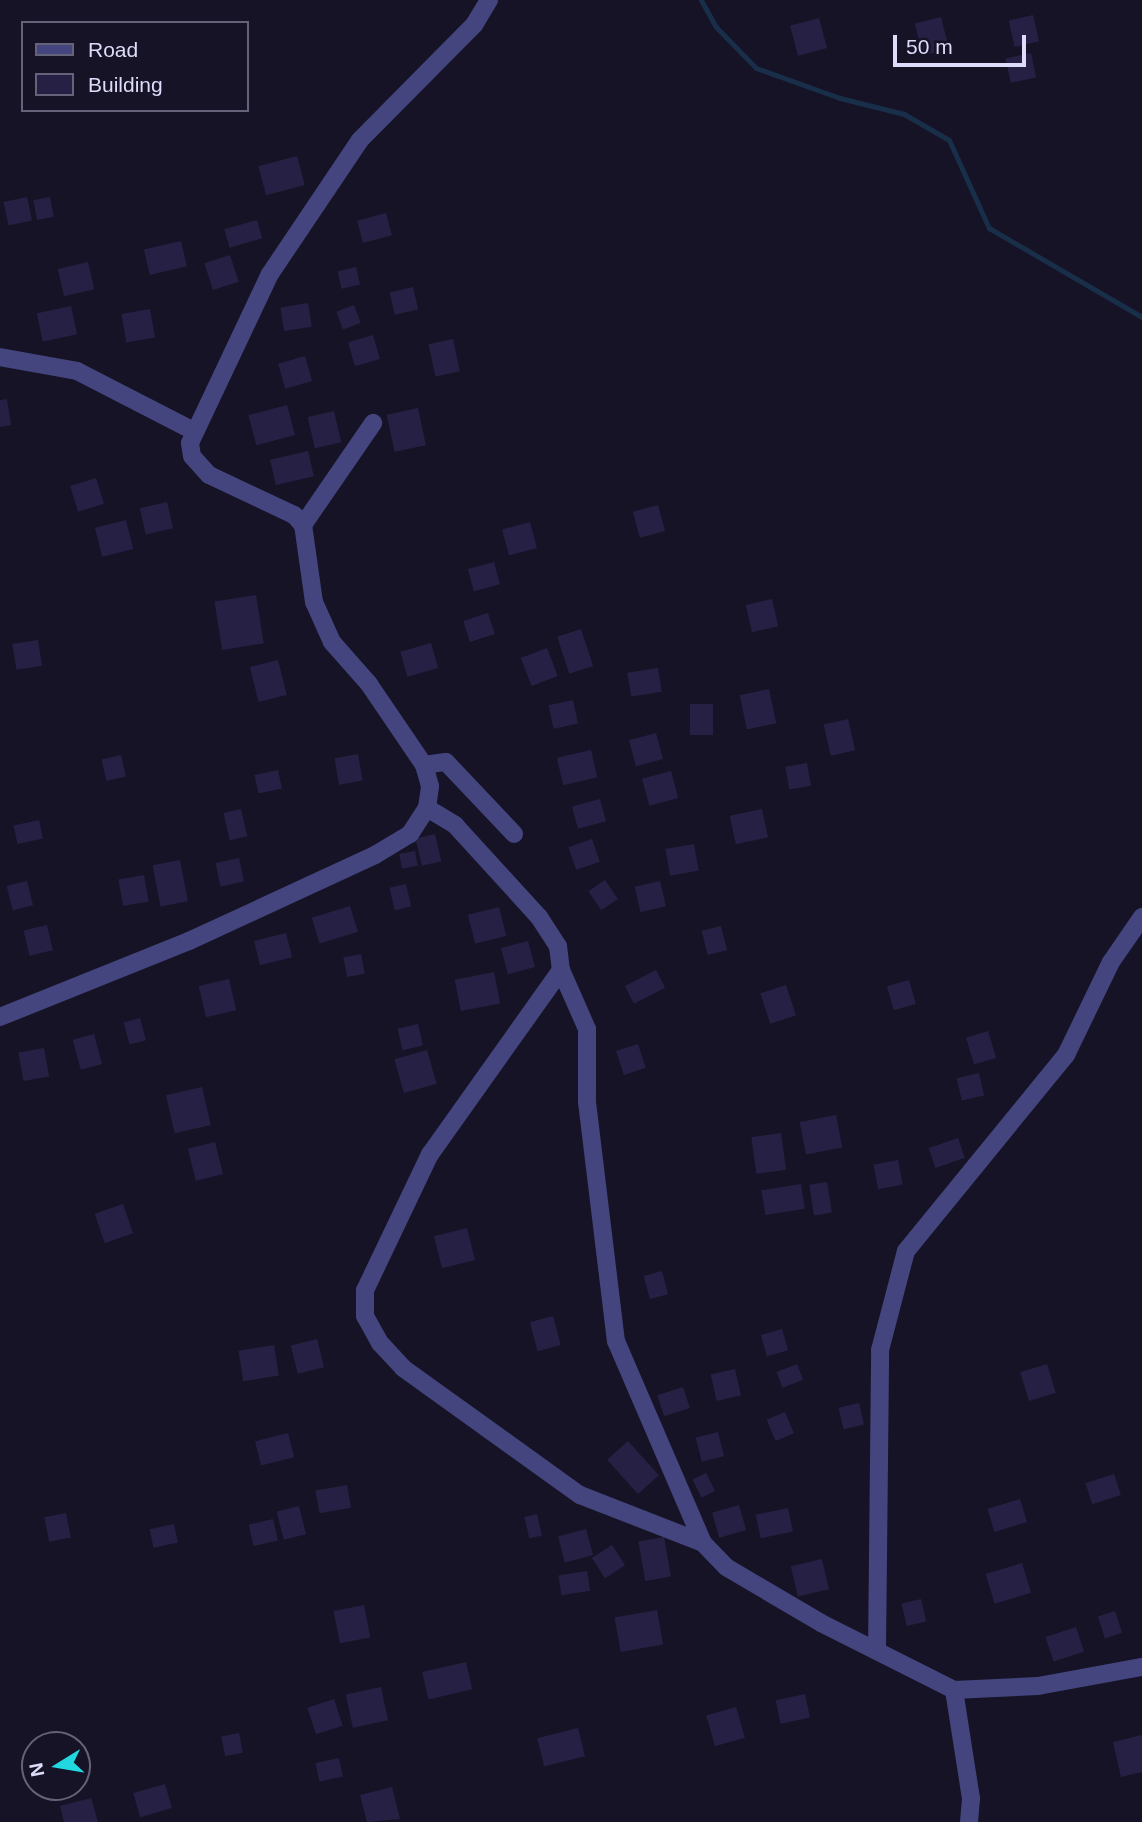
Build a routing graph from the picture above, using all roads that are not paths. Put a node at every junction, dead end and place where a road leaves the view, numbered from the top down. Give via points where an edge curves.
1 (489, 0) edge
2 (0, 357) edge
3 (373, 423) dead end
4 (192, 430) junction
5 (303, 525) junction
6 (424, 765) junction
7 (427, 808) junction
8 (514, 834) dead end
9 (1142, 917) edge
10 (561, 970) junction
11 (0, 1017) edge
12 (703, 1543) junction
13 (877, 1651) junction
14 (1142, 1667) edge
15 (954, 1690) junction
16 (969, 1822) edge

1 - 4 street via 474,25 360,140 270,274
2 - 4 street via 77,371
3 - 5 street
4 - 5 street via 191,456 208,475 294,515
5 - 6 street via 314,602 332,642 369,684
6 - 7 street via 430,786
6 - 8 street via 446,762
7 - 10 street via 464,834 539,917 558,946
7 - 11 street via 410,834 376,855 189,942
9 - 13 street via 1111,962 1066,1055 906,1251 880,1350
10 - 12 street via 587,1030 587,1102 616,1341
10 - 12 street via 430,1154 365,1290 365,1316 380,1343 403,1367 580,1495
12 - 13 street via 726,1567
13 - 15 street
14 - 15 street via 1038,1686
15 - 16 street via 971,1799

